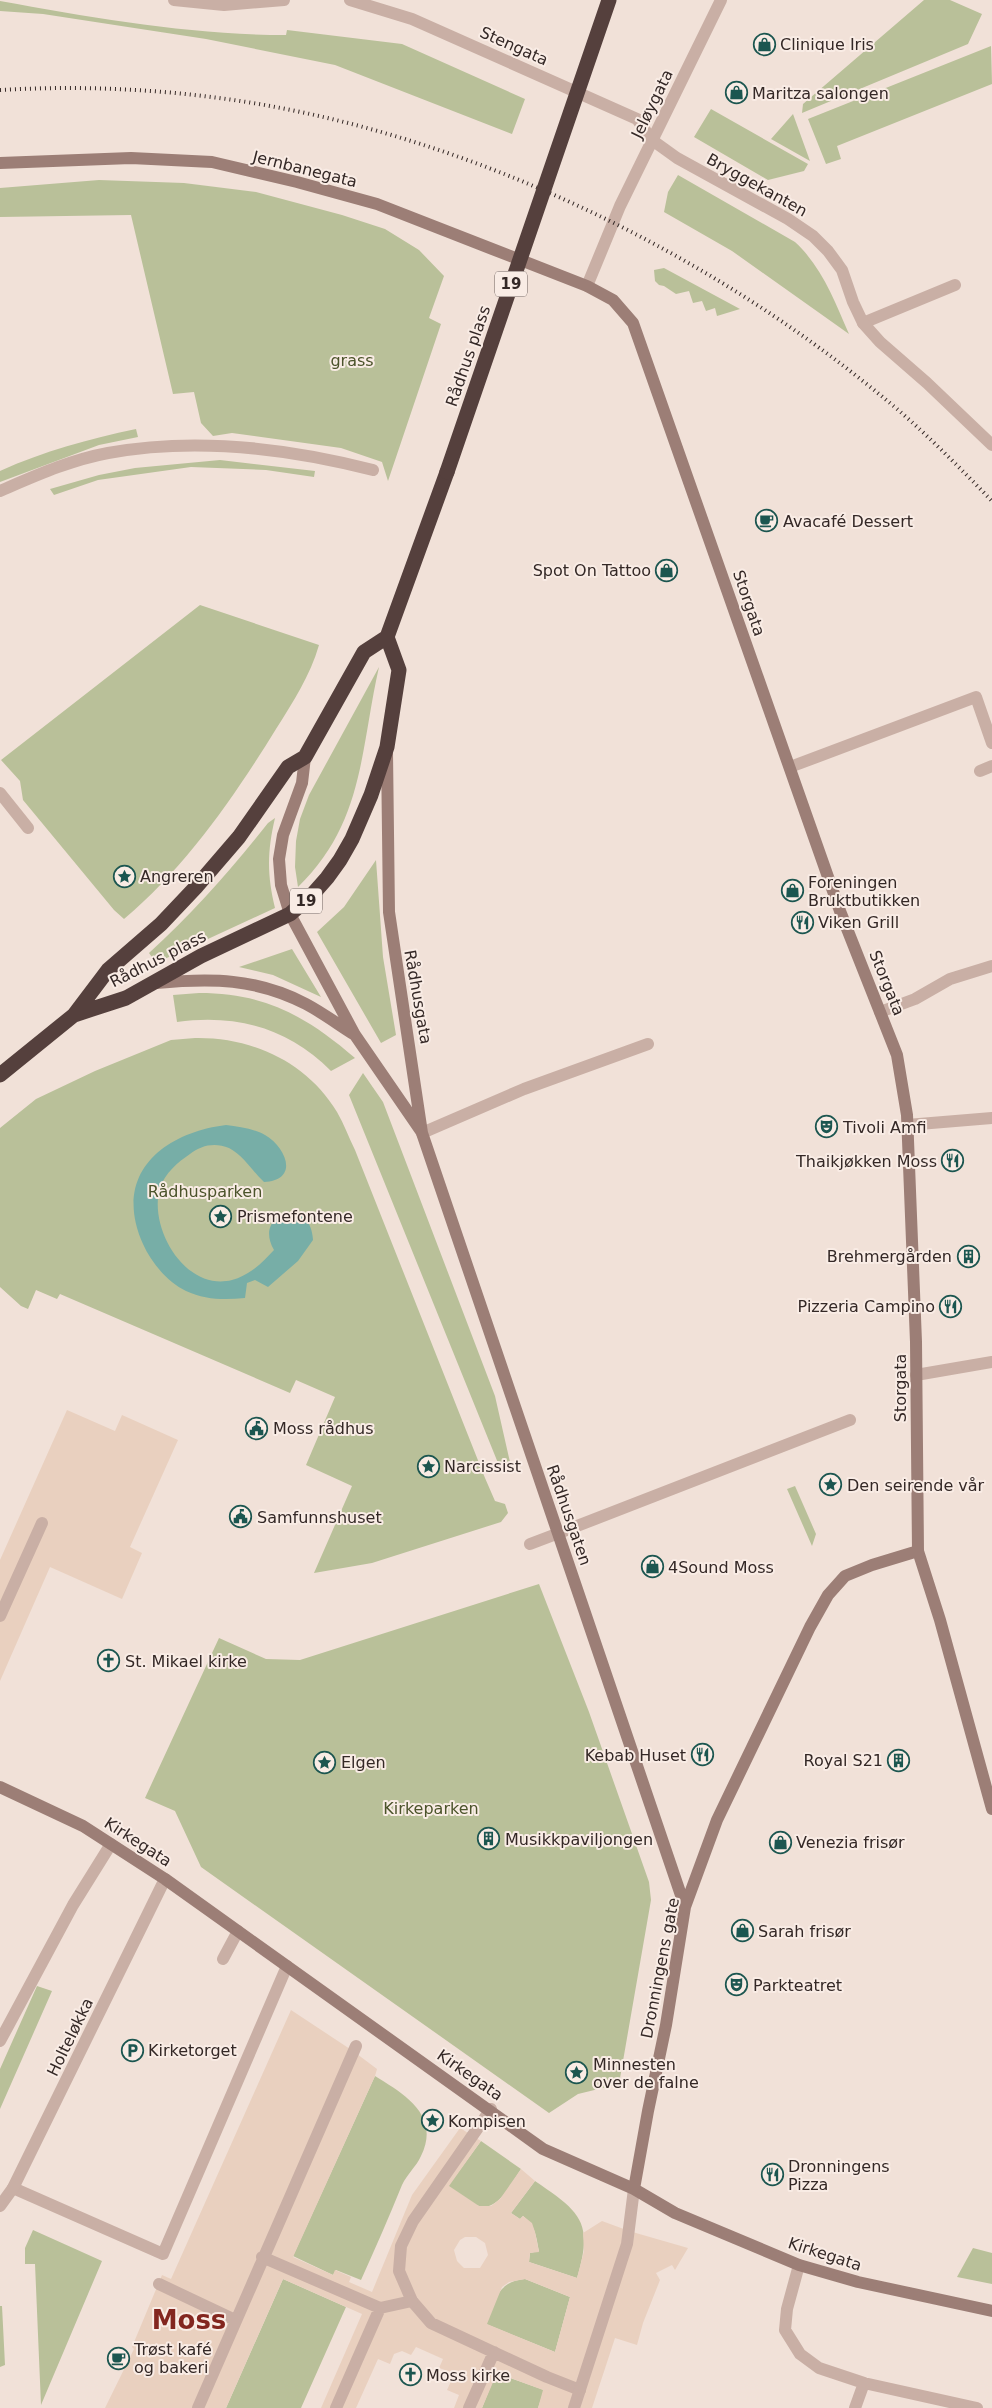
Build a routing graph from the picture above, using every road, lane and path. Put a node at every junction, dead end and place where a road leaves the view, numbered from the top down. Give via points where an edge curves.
1 (174, 0) edge
2 (284, 0) edge
3 (350, 0) edge
4 (609, 0) edge
5 (720, 0) edge
6 (652, 140) junction
7 (0, 163) edge
8 (955, 285) dead end
9 (587, 286) junction
10 (863, 323) junction
11 (992, 445) edge
12 (373, 470) dead end
13 (0, 491) edge
14 (387, 637) junction
15 (992, 743) edge
16 (387, 747) junction
17 (305, 757) junction
18 (992, 766) edge
19 (790, 767) junction
20 (980, 771) dead end
21 (0, 793) edge
22 (28, 828) dead end
23 (290, 914) junction
24 (992, 966) edge
25 (151, 983) junction
26 (880, 1012) junction
27 (74, 1015) junction
28 (355, 1035) junction
29 (648, 1044) dead end
30 (0, 1076) edge
31 (992, 1118) edge
32 (907, 1125) junction
33 (422, 1133) junction
34 (992, 1362) edge
35 (916, 1375) junction
36 (850, 1420) dead end
37 (42, 1523) dead end
38 (559, 1533) junction
39 (530, 1544) dead end
40 (918, 1551) junction
41 (0, 1616) edge
42 (0, 1787) edge
43 (992, 1809) edge
44 (112, 1844) junction
45 (165, 1879) junction
46 (686, 1907) junction
47 (238, 1931) junction
48 (224, 1959) dead end
49 (288, 1966) junction
50 (0, 2041) edge
51 (356, 2046) dead end
52 (490, 2109) junction
53 (14, 2188) junction
54 (634, 2189) junction
55 (0, 2206) edge
56 (262, 2257) junction
57 (799, 2265) junction
58 (159, 2284) dead end
59 (412, 2301) junction
60 (380, 2308) junction
61 (992, 2311) edge
62 (235, 2320) junction
63 (494, 2352) junction
64 (864, 2382) junction
65 (580, 2390) junction
66 (198, 2408) edge
67 (336, 2408) edge
68 (469, 2408) edge
69 (574, 2408) edge
70 (855, 2408) edge
71 (977, 2408) edge

1 - 2 street via 224,5
3 - 6 street, Stengata via 412,19 637,119
4 - 14 highway, Rådhus plass / 19, bridge
5 - 6 street, Jeløygata
6 - 9 street, Jeløygata via 612,223
6 - 10 street, Bryggekanten via 677,158 788,218 813,236 842,270
7 - 9 street, Jernbanegata via 131,158 212,162 377,204
8 - 10 street
9 - 19 street, Storgata via 613,300 633,323
10 - 11 street, Bryggekanten
12 - 13 street via 249,448 162,445 97,456 51,469
14 - 16 highway, Rådhus plass / 19 via 399,670
14 - 17 highway, Rådhus plass / 19 via 364,652
15 - 19 street via 976,696
16 - 23 highway, Rådhus plass / 19 via 371,795 340,860 312,895
16 - 33 street, Rådhusgata via 389,912
17 - 23 street via 302,783 286,821 279,859 281,885
17 - 27 highway, Rådhus plass / 19 via 288,767 239,836 196,887 161,924 108,970
18 - 20 street
19 - 26 street, Storgata via 840,911
21 - 22 street
23 - 25 highway, Rådhus plass / 19
23 - 28 street
24 - 26 street via 950,979 915,999
25 - 27 highway, Rådhus plass / 19 via 126,998
25 - 28 street via 200,979 253,984 308,1005
26 - 32 street, Storgata via 897,1055
27 - 30 highway, 19
28 - 33 street
29 - 33 street via 524,1090
31 - 32 street
32 - 35 street, Storgata
33 - 38 street, Rådhusgaten
34 - 35 street
35 - 40 street, Storgata
36 - 38 street
37 - 41 street
38 - 39 street
38 - 46 street, Rådhusgaten
40 - 43 street, Storgata
40 - 46 street, Dronningens gate via 845,1576 828,1595 717,1820
42 - 44 street, Kirkegata via 83,1826
44 - 45 street, Kirkegata
44 - 50 street via 73,1905
45 - 47 street, Kirkegata
45 - 53 street, Holteløkka
46 - 54 street, Dronningens gate
47 - 48 street
47 - 49 street, Kirkegata
49 - 52 street, Kirkegata
49 - 53 street via 163,2254
51 - 56 street
52 - 54 street, Kirkegata via 543,2148
52 - 59 street via 430,2194 401,2246 398,2271
53 - 55 street, Holteløkka
54 - 57 street, Kirkegata via 675,2213
54 - 65 street, Dronningens gate via 627,2244
56 - 60 street
56 - 62 street
57 - 61 street, Kirkegata via 858,2282
57 - 64 street via 787,2309 786,2330 800,2354 819,2368
58 - 62 street
59 - 60 street
59 - 63 street via 431,2323
60 - 67 street
62 - 66 street
63 - 65 street
63 - 68 street
64 - 70 street
64 - 71 street
65 - 69 street, Dronningens gate

